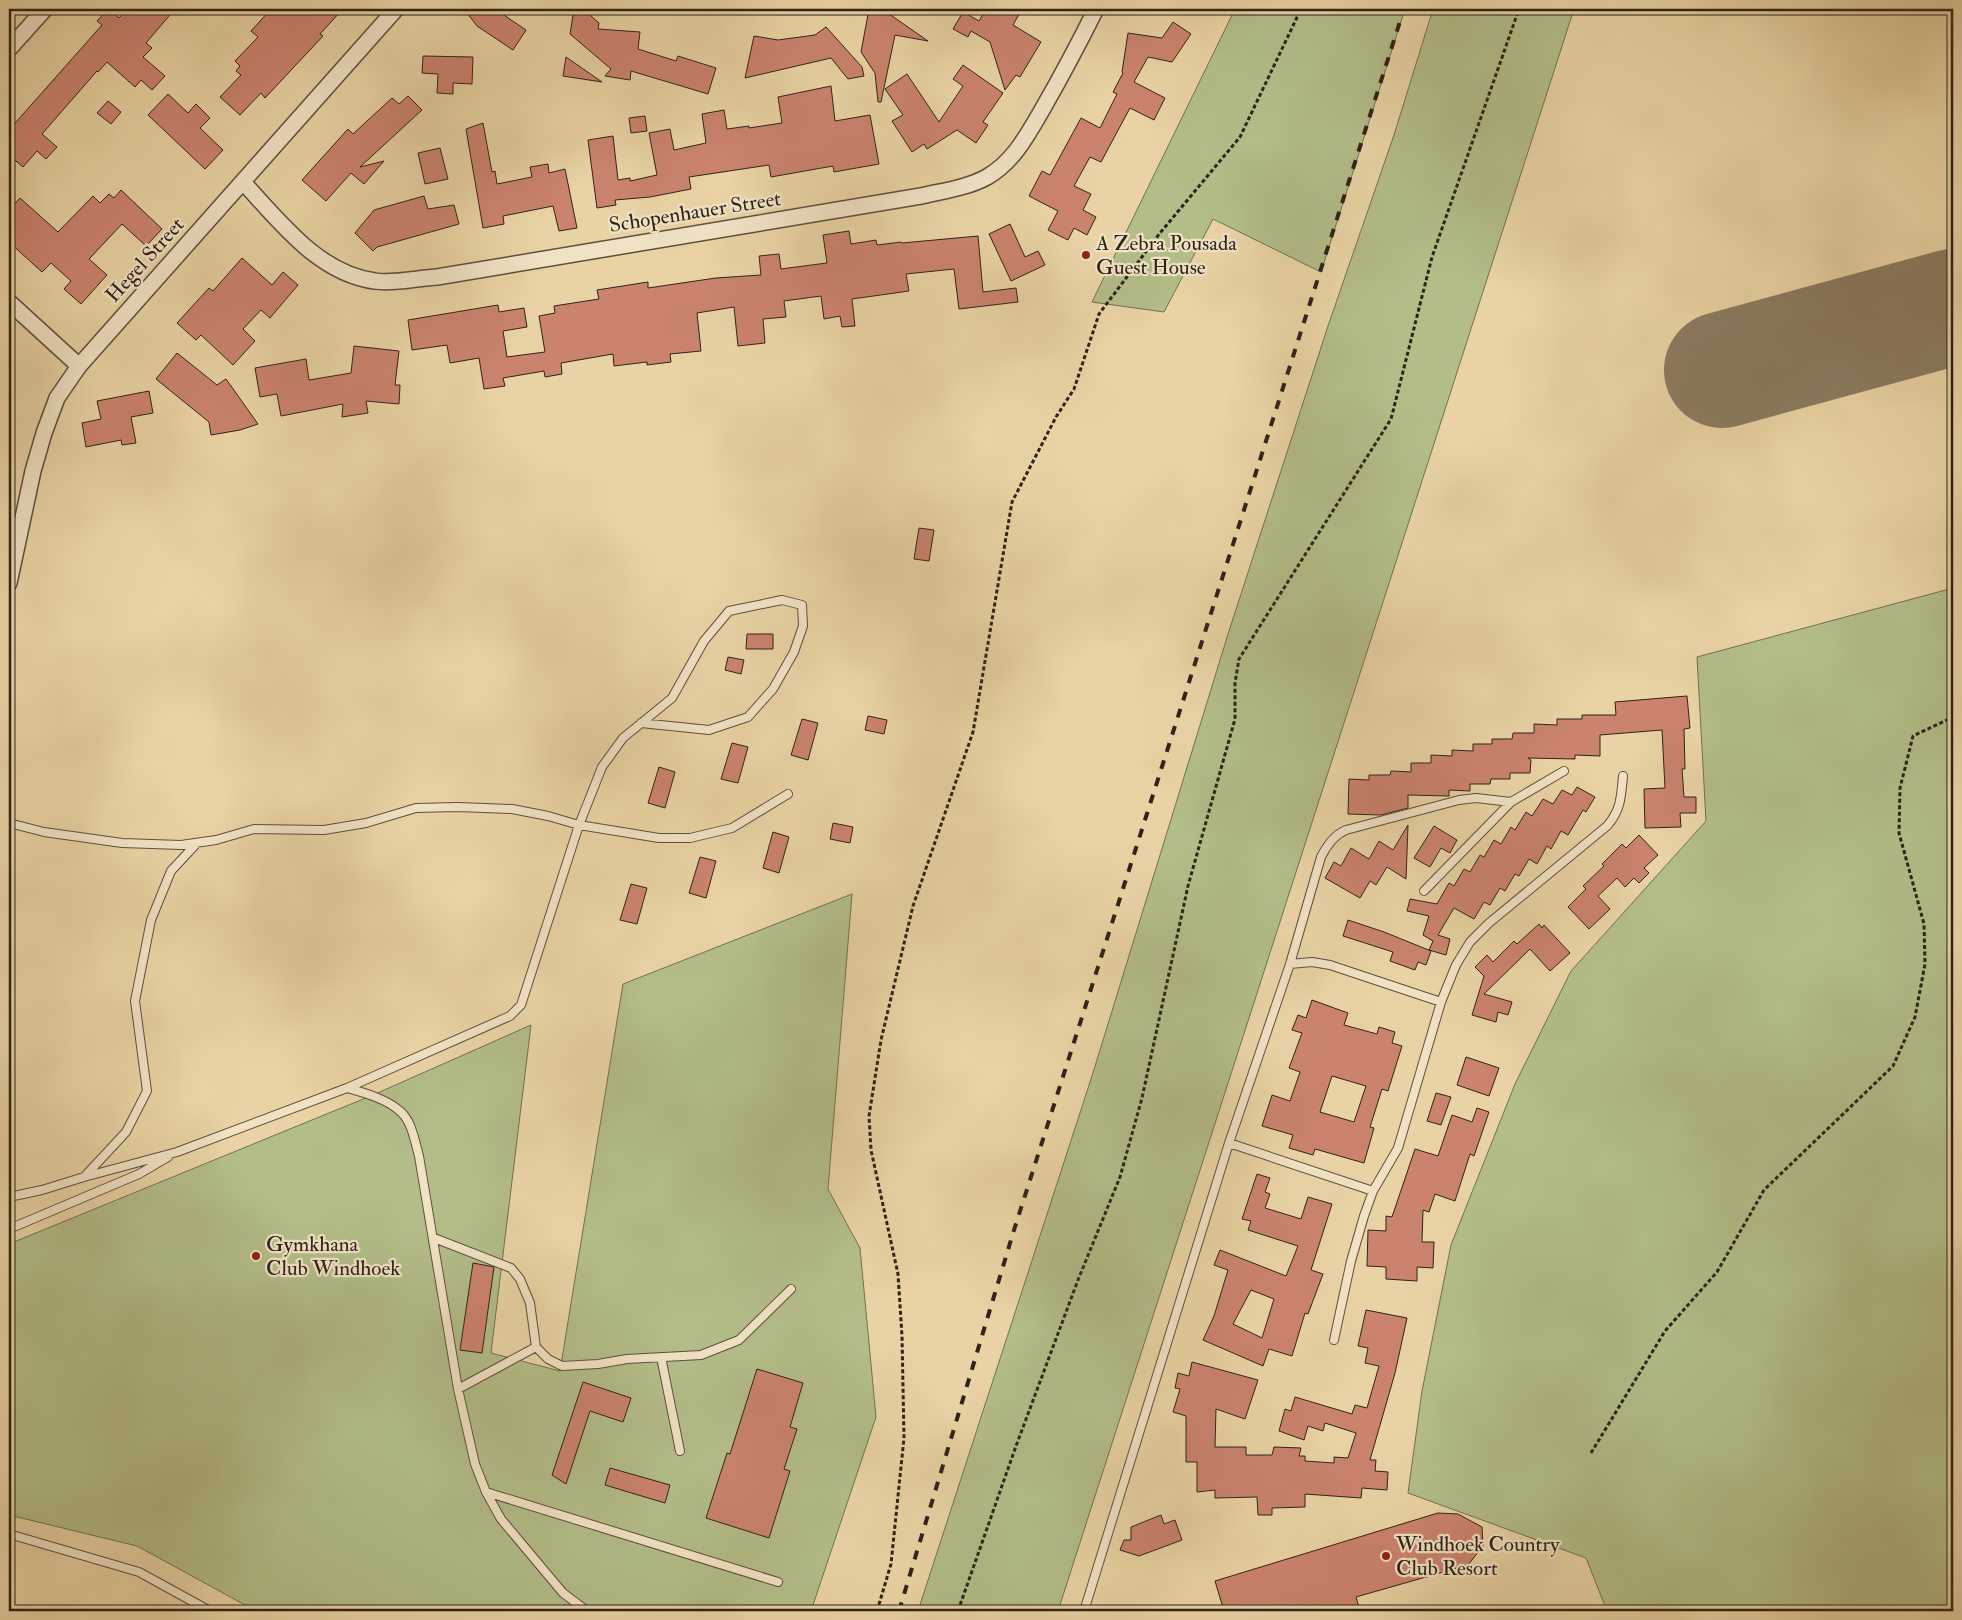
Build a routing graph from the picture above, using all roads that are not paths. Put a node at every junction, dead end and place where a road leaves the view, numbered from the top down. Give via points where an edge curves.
1 (45, 9) edge
2 (396, 9) edge
3 (1096, 9) edge
4 (9, 49) edge
5 (243, 182) junction
6 (9, 302) edge
7 (78, 366) junction
8 (9, 584) edge
9 (641, 723) junction
10 (1564, 770) dead end
11 (1623, 776) dead end
12 (788, 794) dead end
13 (1511, 802) junction
14 (9, 822) edge
15 (579, 825) junction
16 (197, 843) junction
17 (1424, 891) dead end
18 (1290, 964) junction
19 (1441, 1002) junction
20 (347, 1088) junction
21 (1229, 1143) junction
22 (177, 1152) junction
23 (84, 1176) junction
24 (1373, 1191) junction
25 (9, 1197) edge
26 (9, 1229) edge
27 (434, 1238) junction
28 (792, 1289) dead end
29 (1334, 1340) dead end
30 (536, 1347) junction
31 (661, 1357) junction
32 (458, 1389) junction
33 (680, 1451) dead end
34 (486, 1492) junction
35 (9, 1534) edge
36 (778, 1582) dead end
37 (210, 1611) edge
38 (587, 1611) edge
39 (1084, 1611) edge

1 - 4 street
2 - 5 street, Hegel Street
3 - 5 street, Schopenhauer Street via 1059,81 1021,145 1005,165 985,178 920,196 447,275 376,282 347,274 311,252
5 - 7 street, Hegel Street
6 - 7 street
7 - 8 street, Hegel Street via 58,398 44,433
9 - 9 lane via 672,698 704,641 729,611 782,600 802,605 802,626 794,652 774,689 748,717 709,730
9 - 15 lane via 623,738 602,767
10 - 13 lane
11 - 19 lane via 1616,816 1470,942 1456,965
12 - 15 lane via 732,828 690,838 659,838
13 - 17 lane
13 - 18 lane via 1476,798 1459,800 1341,832 1332,839 1321,857
14 - 16 lane via 44,832 122,843
15 - 16 lane via 512,809 416,808 366,823 324,830 254,829
15 - 20 lane via 521,1005 510,1016
16 - 23 lane via 172,871 149,929 135,1000 147,1091 126,1132
18 - 19 lane via 1312,962 1330,965
18 - 21 lane
19 - 24 lane via 1398,1148
20 - 22 lane
20 - 27 lane via 373,1095 402,1112 419,1156
21 - 24 lane
21 - 39 lane
22 - 23 lane
22 - 26 lane via 139,1174
23 - 25 lane
24 - 29 lane via 1351,1261
27 - 30 lane via 511,1268 520,1279 530,1303
27 - 32 lane
28 - 31 lane via 739,1340 701,1355
30 - 31 lane via 548,1359 562,1366
30 - 32 lane
31 - 33 lane
32 - 34 lane via 475,1464
34 - 36 lane
34 - 38 lane via 501,1519 563,1594
35 - 37 lane via 139,1572

